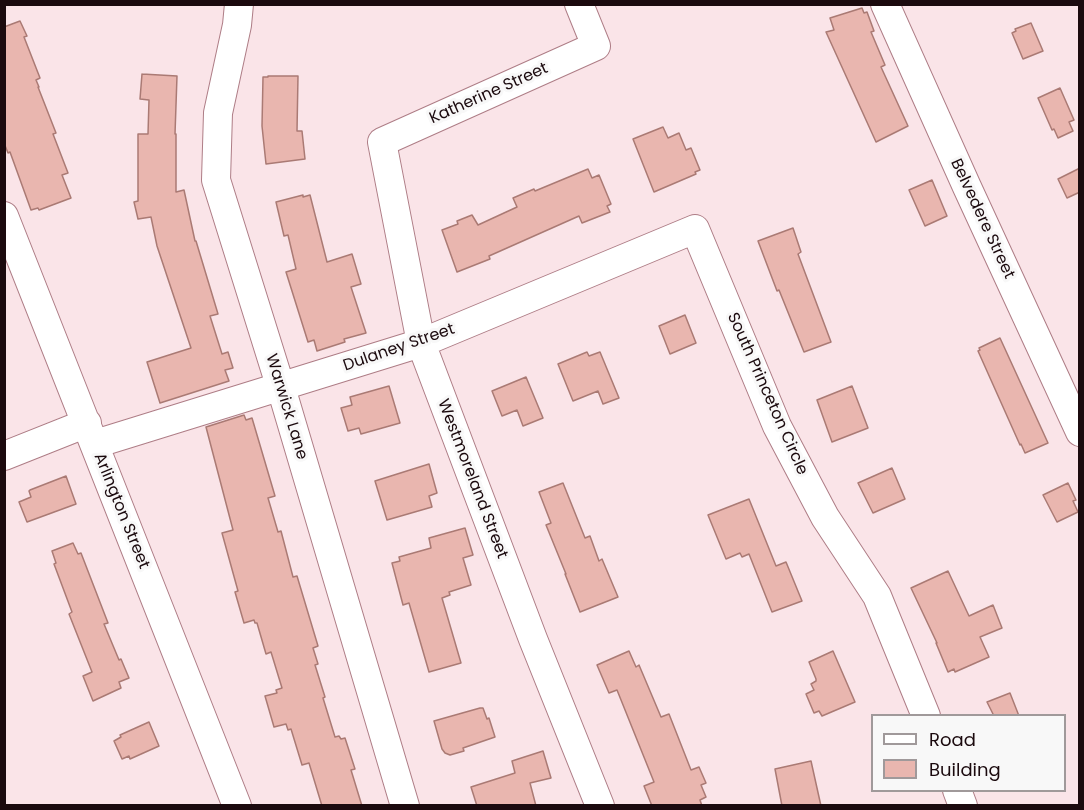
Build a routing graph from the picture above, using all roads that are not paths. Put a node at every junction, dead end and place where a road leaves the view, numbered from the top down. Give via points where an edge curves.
1 (239, 4) edge
2 (579, 4) edge
3 (885, 4) edge
4 (382, 142) joint
5 (4, 216) edge
6 (695, 229) joint
7 (421, 343) junction
8 (280, 387) junction
9 (1080, 432) edge
10 (91, 434) junction
11 (4, 456) edge
12 (925, 714) edge
13 (237, 806) edge
14 (405, 806) edge
15 (600, 806) edge

1 - 8 street, Warwick Lane via 218,113 216,180
2 - 4 street, Katherine Street via 596,46
3 - 9 street, Belvedere Street
4 - 7 street, Westmoreland Street
5 - 10 street, Arlington Street
6 - 7 street, Dulaney Street
6 - 12 street, South Princeton Circle via 777,426 825,517 877,596
7 - 8 street, Dulaney Street
7 - 15 street, Westmoreland Street
8 - 10 street, Dulaney Street
8 - 14 street, Warwick Lane
10 - 11 street, Dulaney Street
10 - 13 street, Arlington Street

